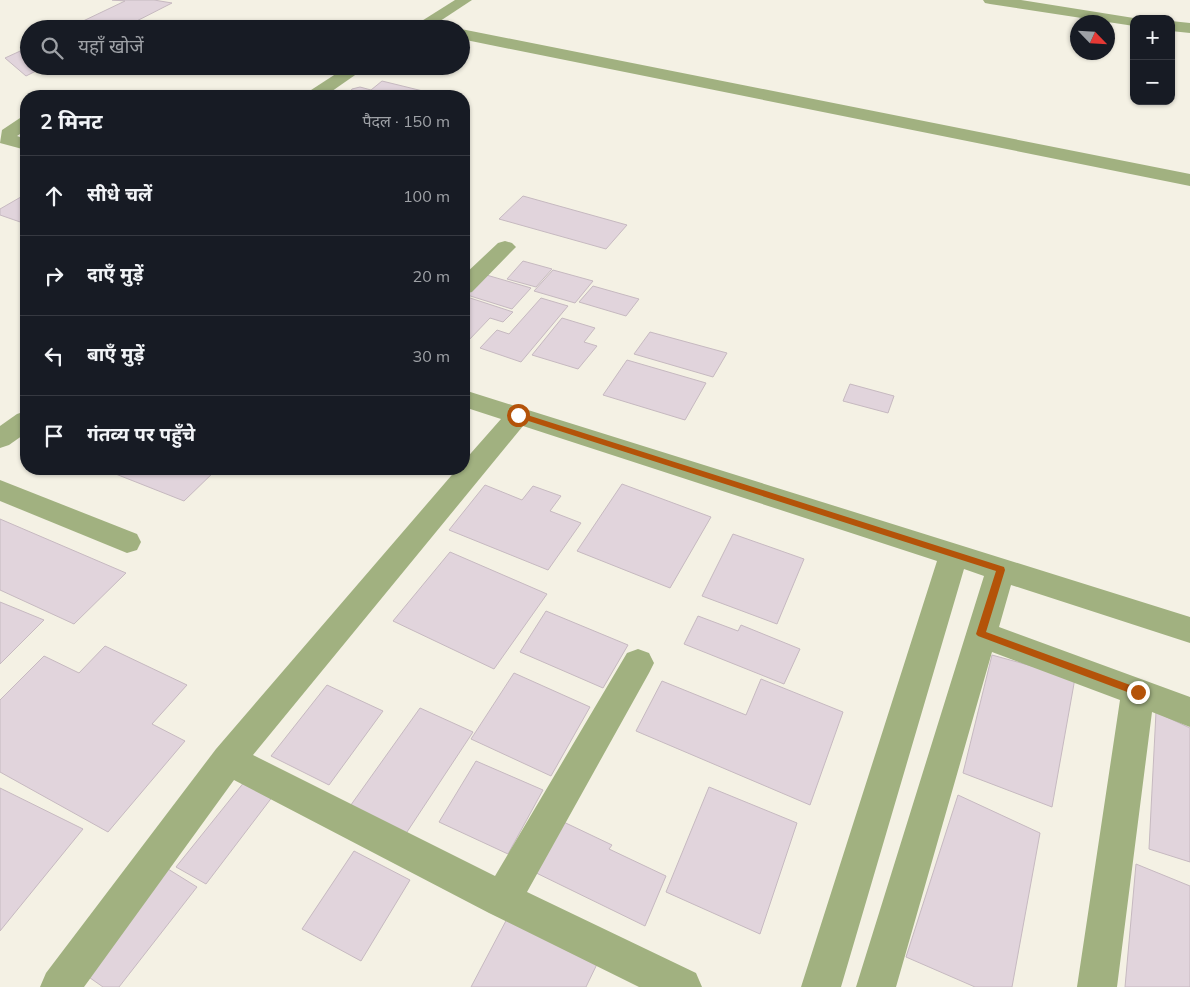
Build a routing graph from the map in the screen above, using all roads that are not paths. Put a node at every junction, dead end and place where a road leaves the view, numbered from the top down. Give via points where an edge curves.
1 (465, 0) edge
2 (990, 0) edge
3 (1092, 0) edge
4 (1090, 15) joint
5 (1115, 18) edge
6 (432, 20) edge
7 (1130, 20) edge
8 (1175, 26) edge
9 (1190, 28) edge
10 (470, 36) edge
11 (346, 75) edge
12 (323, 90) edge
13 (20, 126) edge
14 (20, 143) edge
15 (1190, 180) edge
16 (505, 247) dead end
17 (470, 281) edge
18 (470, 400) edge
19 (518, 415) junction
20 (20, 425) edge
21 (0, 440) edge
22 (470, 472) edge
23 (468, 475) edge
24 (0, 490) edge
25 (127, 542) dead end
26 (954, 554) junction
27 (1001, 570) junction
28 (1190, 630) edge
29 (981, 634) junction
30 (638, 663) dead end
31 (1138, 692) junction
32 (1190, 712) edge
33 (228, 760) junction
34 (502, 900) junction
35 (60, 987) edge
36 (682, 987) edge
37 (821, 987) edge
38 (876, 987) edge
39 (1097, 987) edge

1 - 6 street
2 - 4 street
3 - 4 street
5 - 7 street
8 - 9 street
10 - 15 street
11 - 12 street
13 - 14 street via 6,139
16 - 17 street
18 - 19 street
19 - 22 street
19 - 26 street
20 - 21 street
23 - 33 street
24 - 25 street
26 - 27 street
26 - 37 street
27 - 28 street
27 - 29 street
29 - 31 street
29 - 38 street
30 - 34 street
31 - 32 street
31 - 39 street
33 - 34 street
33 - 35 street
34 - 36 street

